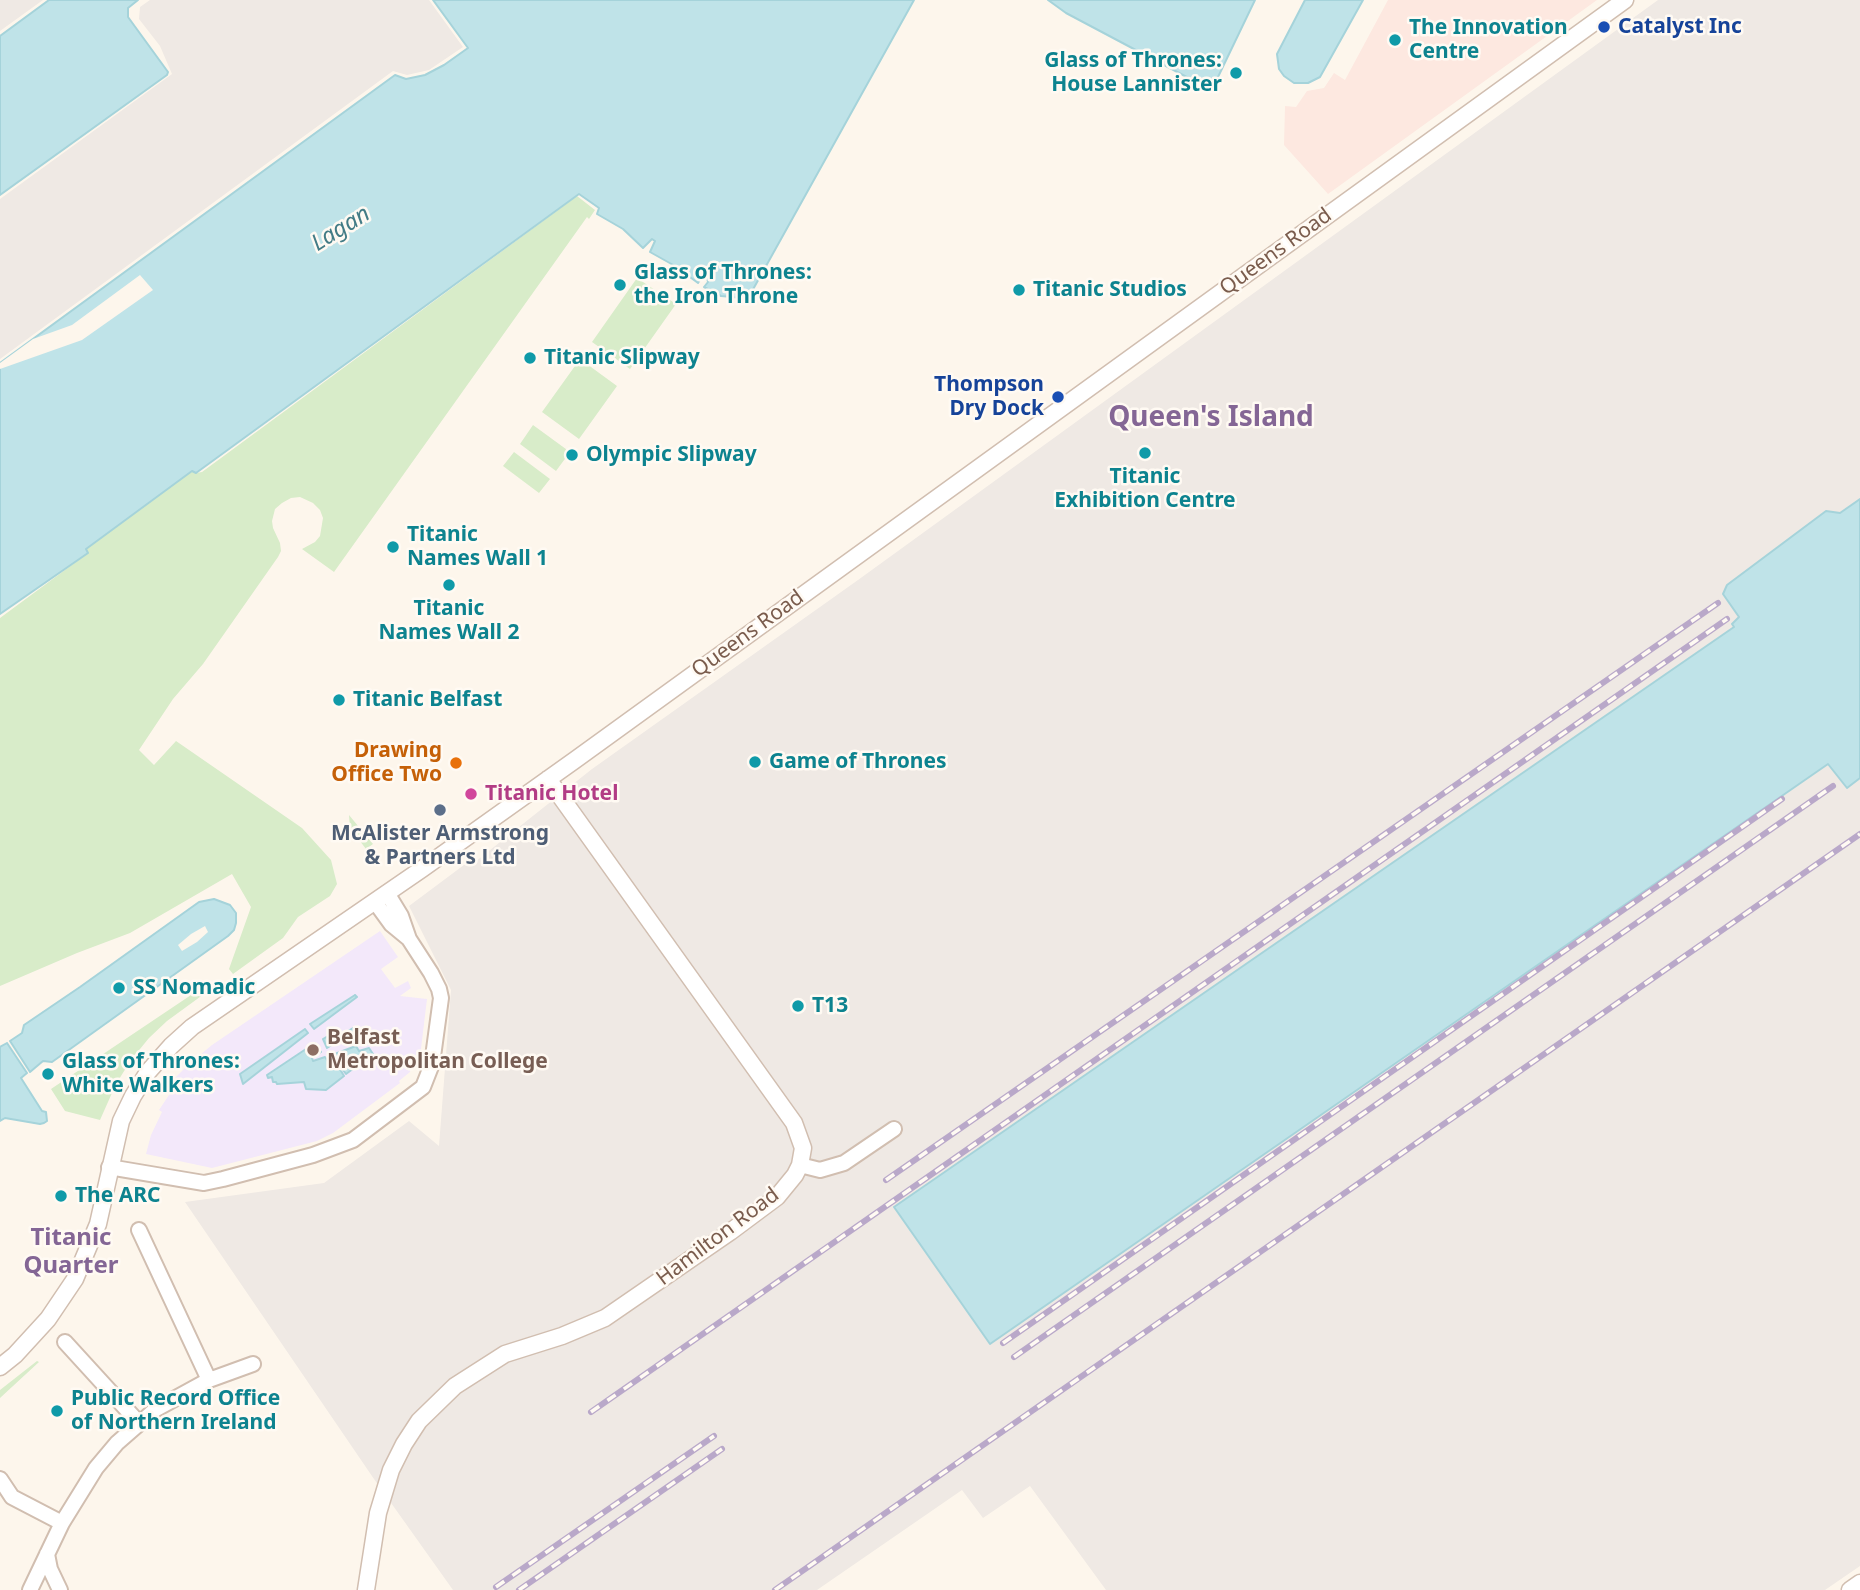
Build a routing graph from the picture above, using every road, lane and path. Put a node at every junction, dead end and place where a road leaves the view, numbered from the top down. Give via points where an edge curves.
1 (1625, 0) edge
2 (548, 779) junction
3 (381, 898) junction
4 (894, 1129) dead end
5 (800, 1165) junction
6 (109, 1167) junction
7 (139, 1230) dead end
8 (65, 1342) dead end
9 (253, 1364) dead end
10 (0, 1367) edge
11 (209, 1380) junction
12 (139, 1423) junction
13 (0, 1479) edge
14 (62, 1523) junction
15 (47, 1554) junction
16 (1860, 1583) edge
17 (30, 1590) edge
18 (60, 1590) edge
19 (366, 1590) edge
20 (1850, 1590) edge

1 - 2 street, Queens Road
2 - 3 street, Queens Road
2 - 5 street via 794,1124 803,1148
3 - 6 street, Queens Road via 170,1046 133,1096
3 - 6 street via 391,924 409,939 439,989 441,1008 423,1087 354,1140 204,1183
4 - 5 street via 844,1163 820,1170
5 - 19 street, Hamilton Road via 777,1197 605,1318 505,1354 437,1403 419,1421 391,1470 378,1513
6 - 10 street, Queens Road via 98,1224 75,1279 48,1319
7 - 11 street
8 - 12 street
9 - 11 street
11 - 12 street
12 - 14 street via 96,1468
13 - 14 street via 12,1497
14 - 15 street
15 - 17 street
15 - 18 street
16 - 20 street

